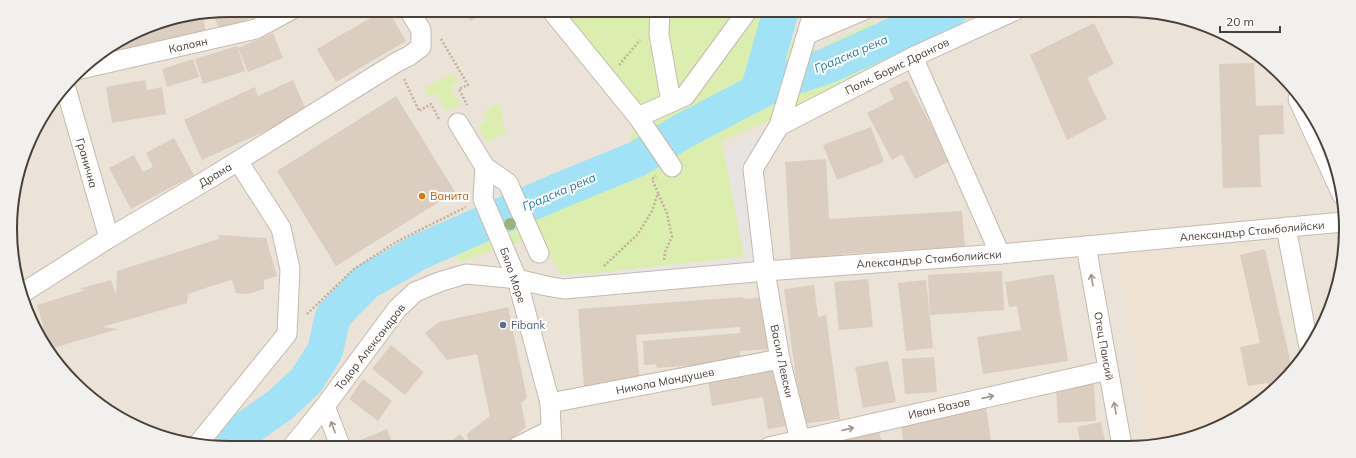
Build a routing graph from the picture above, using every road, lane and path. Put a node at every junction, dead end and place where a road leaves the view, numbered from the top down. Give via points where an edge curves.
1 (278, 17) edge
2 (413, 17) edge
3 (557, 17) edge
4 (658, 17) edge
5 (660, 17) edge
6 (743, 17) edge
7 (812, 17) edge
8 (848, 17) edge
9 (1001, 17) edge
10 (808, 34) junction
11 (440, 36) dead end
12 (913, 57) junction
13 (403, 59) junction
14 (94, 66) edge
15 (608, 80) junction
16 (67, 92) edge
17 (672, 102) junction
18 (638, 117) junction
19 (1308, 118) edge
20 (458, 123) junction
21 (779, 126) junction
22 (238, 161) junction
23 (485, 167) junction
24 (672, 167) joint
25 (1330, 169) edge
26 (658, 194) junction
27 (483, 199) junction
28 (1339, 222) edge
29 (1286, 227) junction
30 (109, 238) junction
31 (536, 245) dead end
32 (1086, 246) junction
33 (1000, 254) junction
34 (664, 266) dead end
35 (602, 268) dead end
36 (765, 272) junction
37 (517, 279) junction
38 (26, 291) edge
39 (287, 334) junction
40 (1308, 340) edge
41 (780, 359) junction
42 (1108, 370) junction
43 (550, 403) junction
44 (325, 406) junction
45 (202, 439) edge
46 (552, 439) edge
47 (297, 441) edge
48 (338, 441) edge
49 (801, 441) edge
50 (814, 441) edge
51 (1121, 441) edge

1 - 14 street, Калоян via 256,29
2 - 13 street, Драма via 421,30 421,47
3 - 15 street
4 - 15 path
5 - 17 street via 659,34
6 - 17 street via 685,96
7 - 10 street, Васил Левски
8 - 10 street
9 - 12 street, Полк. Борис Дрангов
10 - 21 street, Васил Левски
11 - 20 path via 468,85 459,89 473,116
12 - 21 street, Полк. Борис Дрангов
12 - 33 street
13 - 20 path via 419,111 431,104 444,128
13 - 22 street, Драма
15 - 18 street
16 - 30 street, Гранична
17 - 18 street
18 - 24 street
19 - 25 street
20 - 23 street
21 - 36 street, Васил Левски via 753,169
22 - 30 street, Драма
22 - 39 street via 281,228 290,269
23 - 27 street
23 - 31 street via 508,183
24 - 26 path via 652,179
26 - 34 path via 667,212 672,237 665,252
26 - 35 path via 652,212 638,234
27 - 37 street, Бяло Море
27 - 39 path via 396,242 354,269
28 - 29 street, Александър Стамболийски
29 - 32 street, Александър Стамболийски
29 - 40 street
30 - 38 street, Драма
32 - 33 street, Александър Стамболийски
42 -> 32 street, Отец Паисий
33 - 36 street, Александър Стамболийски
36 - 37 street, Александър Стамболийски via 564,289
36 - 41 street, Васил Левски
37 - 43 street, Бяло Море
37 - 44 street, Тодор Александров via 466,274 415,292 397,309
39 - 45 street
41 - 43 street, Никола Мандушев
41 - 49 street, Васил Левски
50 -> 42 street, Иван Вазов
51 -> 42 street, Отец Паисий
43 - 46 street, Бяло Море
44 - 47 street, Тодор Александров
48 -> 44 street

